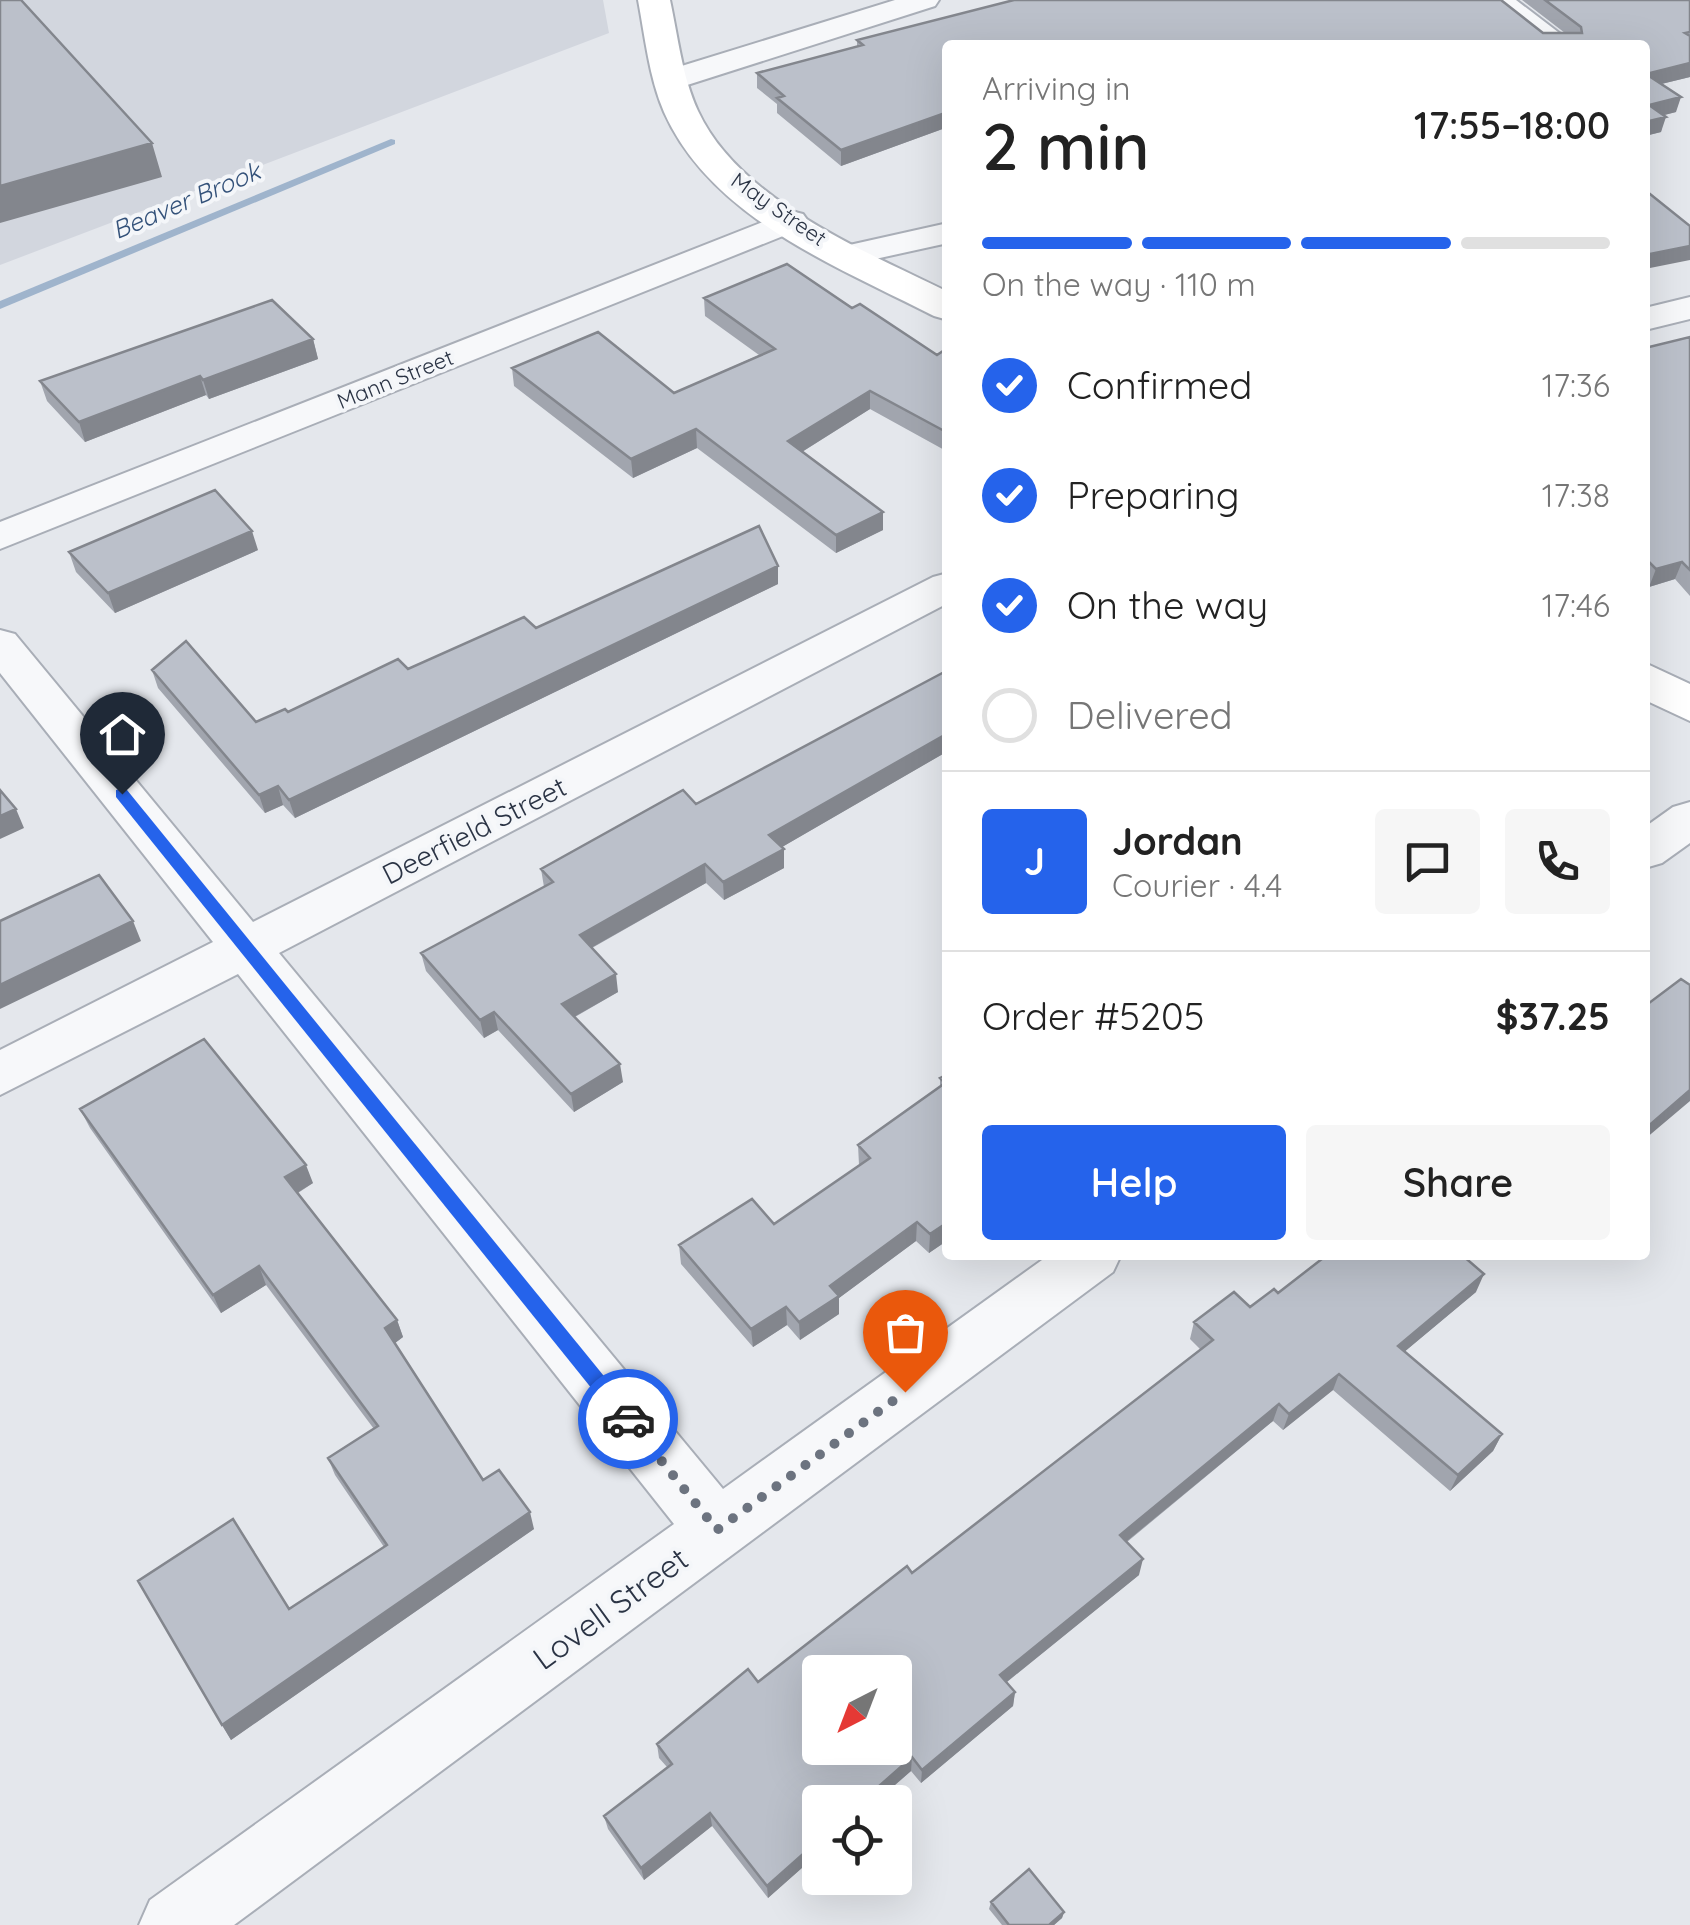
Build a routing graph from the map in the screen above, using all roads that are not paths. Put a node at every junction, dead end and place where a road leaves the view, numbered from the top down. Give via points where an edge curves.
1 (654, 0) edge
2 (924, 0) edge
3 (1497, 0) edge
4 (1553, 40) edge
5 (670, 80) junction
6 (791, 221) junction
7 (942, 234) edge
8 (848, 255) junction
9 (942, 305) edge
10 (1690, 308) edge
11 (1650, 318) edge
12 (0, 537) edge
13 (942, 589) edge
14 (0, 644) edge
15 (1650, 682) edge
16 (1690, 705) edge
17 (1690, 818) edge
18 (1650, 848) edge
19 (245, 947) junction
20 (0, 1074) edge
21 (1085, 1260) edge
22 (717, 1530) junction
23 (176, 1925) edge

1 - 5 street, May Street
2 - 5 street
3 - 4 street
5 - 6 street, May Street via 686,121 712,159
6 - 8 street, May Street
6 - 12 street, Mann Street
7 - 8 street
8 - 9 street, May Street
10 - 11 street
13 - 19 street, Deerfield Street
14 - 19 street
15 - 16 street
17 - 18 street
19 - 20 street, Deerfield Street
19 - 22 street
21 - 22 street, Lovell Street
22 - 23 street, Lovell Street

